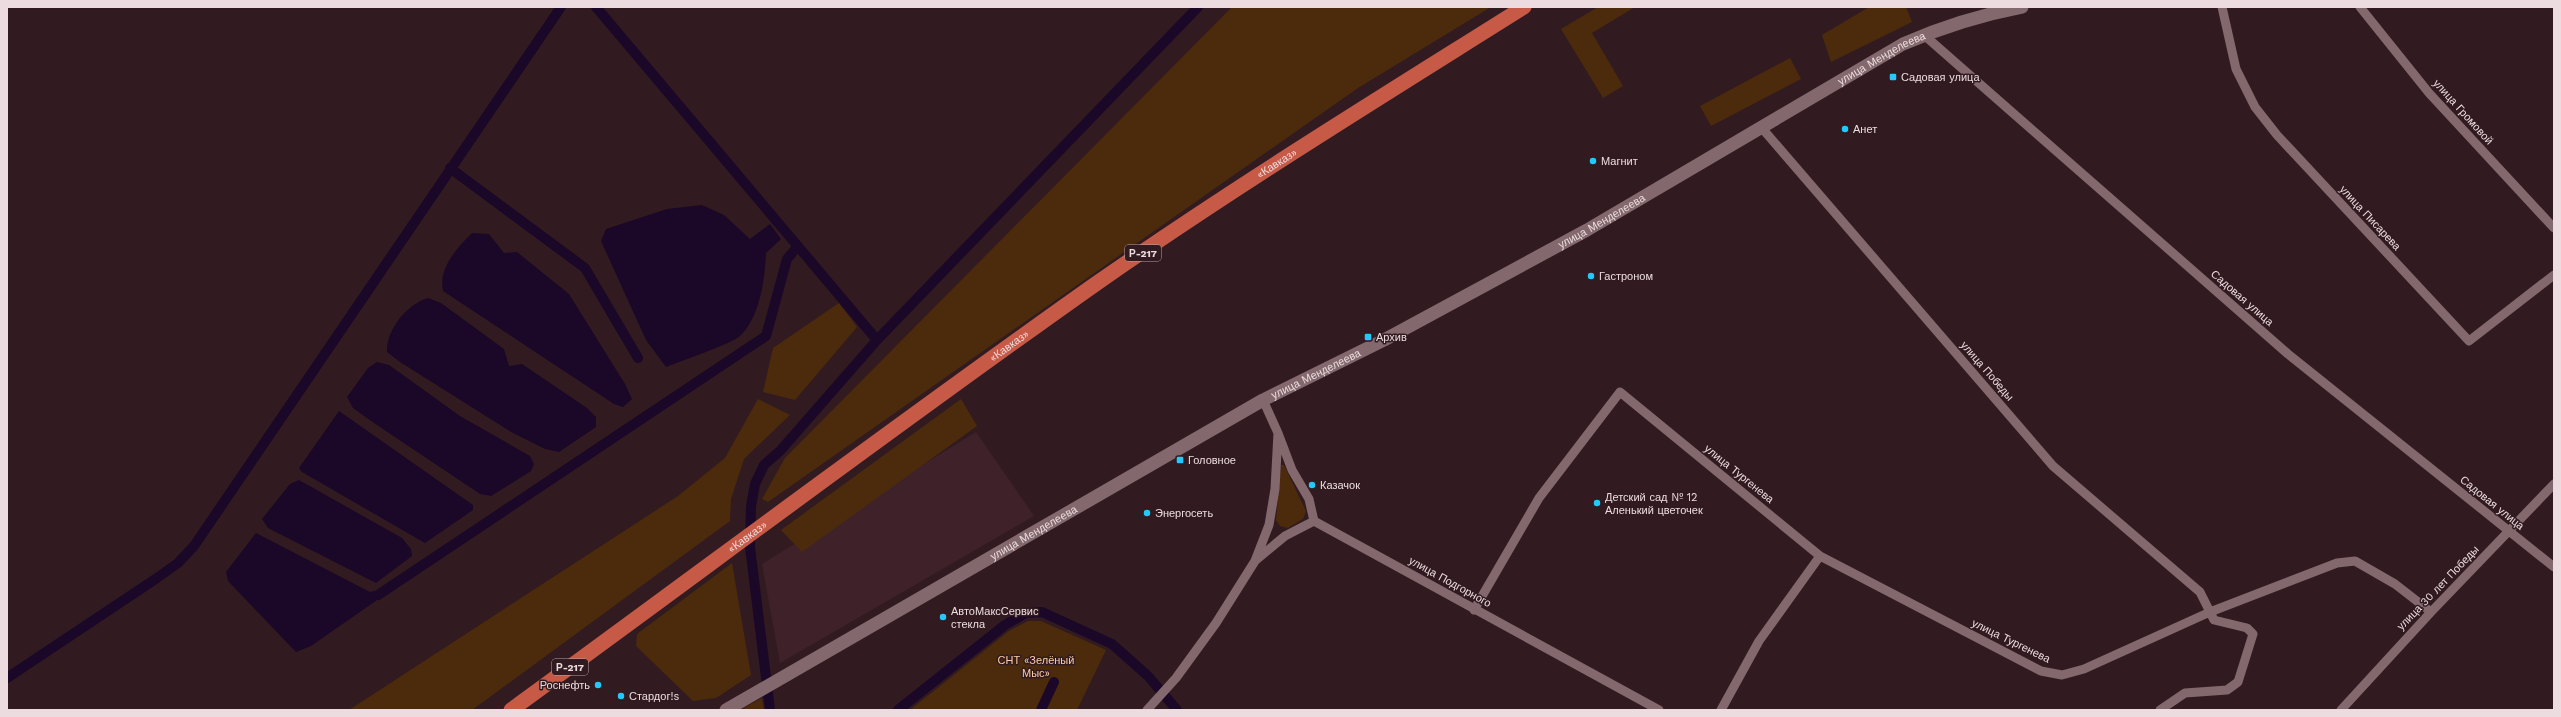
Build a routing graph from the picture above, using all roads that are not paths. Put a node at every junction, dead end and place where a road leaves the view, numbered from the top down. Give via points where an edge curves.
1 (1524, 7) edge
2 (2022, 7) edge
3 (2222, 7) edge
4 (2360, 7) edge
5 (1924, 35) junction
6 (1762, 127) junction
7 (2554, 228) edge
8 (2554, 275) edge
9 (1263, 400) junction
10 (1278, 433) junction
11 (2554, 484) edge
12 (1314, 521) junction
13 (2509, 532) junction
14 (1820, 556) junction
15 (1255, 561) junction
16 (2554, 567) edge
17 (1474, 610) junction
18 (2210, 612) junction
19 (2430, 612) junction
20 (511, 710) edge
21 (726, 710) edge
22 (1147, 710) edge
23 (1659, 710) edge
24 (1721, 710) edge
25 (2160, 710) edge
26 (2341, 710) edge

1 - 20 highway, «Кавказ» / Р-217 via 1280,160 1098,282
2 - 5 main road, улица Менделеева via 1985,14
3 - 8 street, улица Писарева via 2236,69 2255,107 2277,135 2469,341
4 - 7 street, улица Громовой via 2429,93
5 - 6 main road, улица Менделеева via 1904,44
5 - 13 street, Садовая улица via 2288,354
6 - 9 main road, улица Менделеева via 1581,233 1384,340
6 - 18 street, улица Победы via 2053,466 2200,592
9 - 10 street
9 - 21 main road, улица Менделеева
10 - 12 street via 1292,470 1309,499
10 - 15 street via 1275,490 1269,524
11 - 13 street, улица 30 лет Победы
12 - 15 street via 1286,536
12 - 17 street, улица Подгорного
13 - 16 street, Садовая улица
13 - 19 street, улица 30 лет Победы
14 - 17 street, улица Тургенева via 1620,392 1539,498
14 - 18 street, улица Тургенева via 2041,671 2062,675 2084,669
14 - 24 street via 1759,641
15 - 22 street via 1216,624 1176,678
17 - 23 street, улица Подгорного
18 - 19 street, улица Тургенева via 2337,563 2355,561 2395,584
18 - 25 street via 2214,620 2247,628 2253,634 2238,682 2227,690 2185,693
19 - 26 street, улица 30 лет Победы

